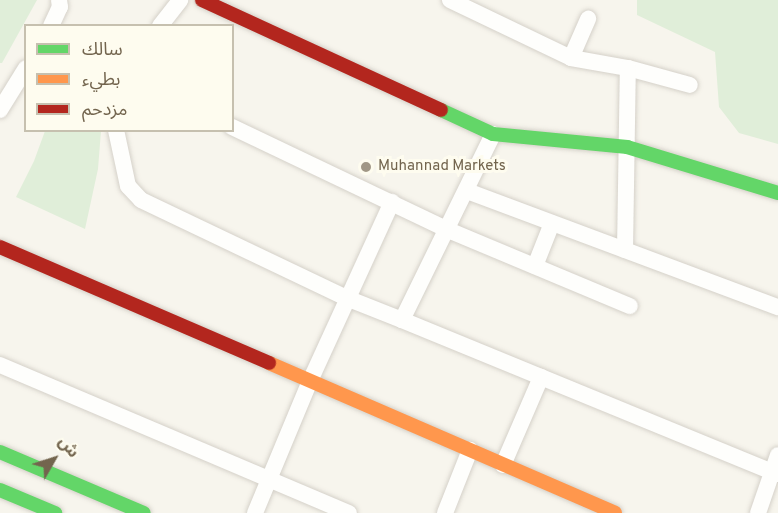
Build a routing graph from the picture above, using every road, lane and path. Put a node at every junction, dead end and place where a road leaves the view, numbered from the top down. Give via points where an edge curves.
1 (59, 0) edge
2 (180, 0) edge
3 (202, 0) edge
4 (450, 0) edge
5 (588, 19) dead end
6 (52, 24) edge
7 (162, 24) edge
8 (571, 58) junction
9 (628, 68) junction
10 (24, 71) edge
11 (690, 85) dead end
12 (0, 110) edge
13 (234, 128) edge
14 (116, 132) edge
15 (493, 134) junction
16 (627, 147) junction
17 (467, 191) junction
18 (778, 193) edge
19 (392, 202) junction
20 (552, 223) junction
21 (448, 230) junction
22 (0, 247) edge
23 (625, 250) junction
24 (536, 266) junction
25 (349, 299) junction
26 (630, 306) dead end
27 (778, 307) edge
28 (402, 320) junction
29 (0, 364) edge
30 (541, 377) junction
31 (309, 381) junction
32 (470, 450) junction
33 (0, 452) edge
34 (778, 455) edge
35 (30, 465) junction
36 (503, 465) junction
37 (776, 473) edge
38 (269, 481) junction
39 (0, 490) edge
40 (15, 496) junction
41 (55, 513) edge
42 (144, 513) edge
43 (255, 513) edge
44 (349, 513) edge
45 (445, 513) edge
46 (615, 513) edge
47 (758, 513) edge

1 - 6 street via 60,8
2 - 7 street
3 - 15 street
4 - 8 street
5 - 8 street
8 - 9 street
9 - 11 street
9 - 16 street
10 - 12 street
13 - 19 street
14 - 25 street via 126,180 136,196
15 - 16 street
15 - 17 street
16 - 18 street
16 - 23 street
17 - 20 street
17 - 21 street
19 - 21 street
19 - 25 street
20 - 23 street
20 - 24 street
21 - 24 street
21 - 28 street
22 - 31 street
23 - 27 street
24 - 26 street
25 - 28 street
25 - 31 street
28 - 30 street
29 - 38 street
30 - 36 street
30 - 37 street
31 - 32 street
31 - 38 street
32 - 36 street
32 - 45 street
33 - 35 street
34 - 37 street
35 - 40 street via 20,463 7,473 6,485
35 - 42 street
36 - 46 street
37 - 47 street
38 - 43 street
38 - 44 street
39 - 40 street
40 - 41 street

